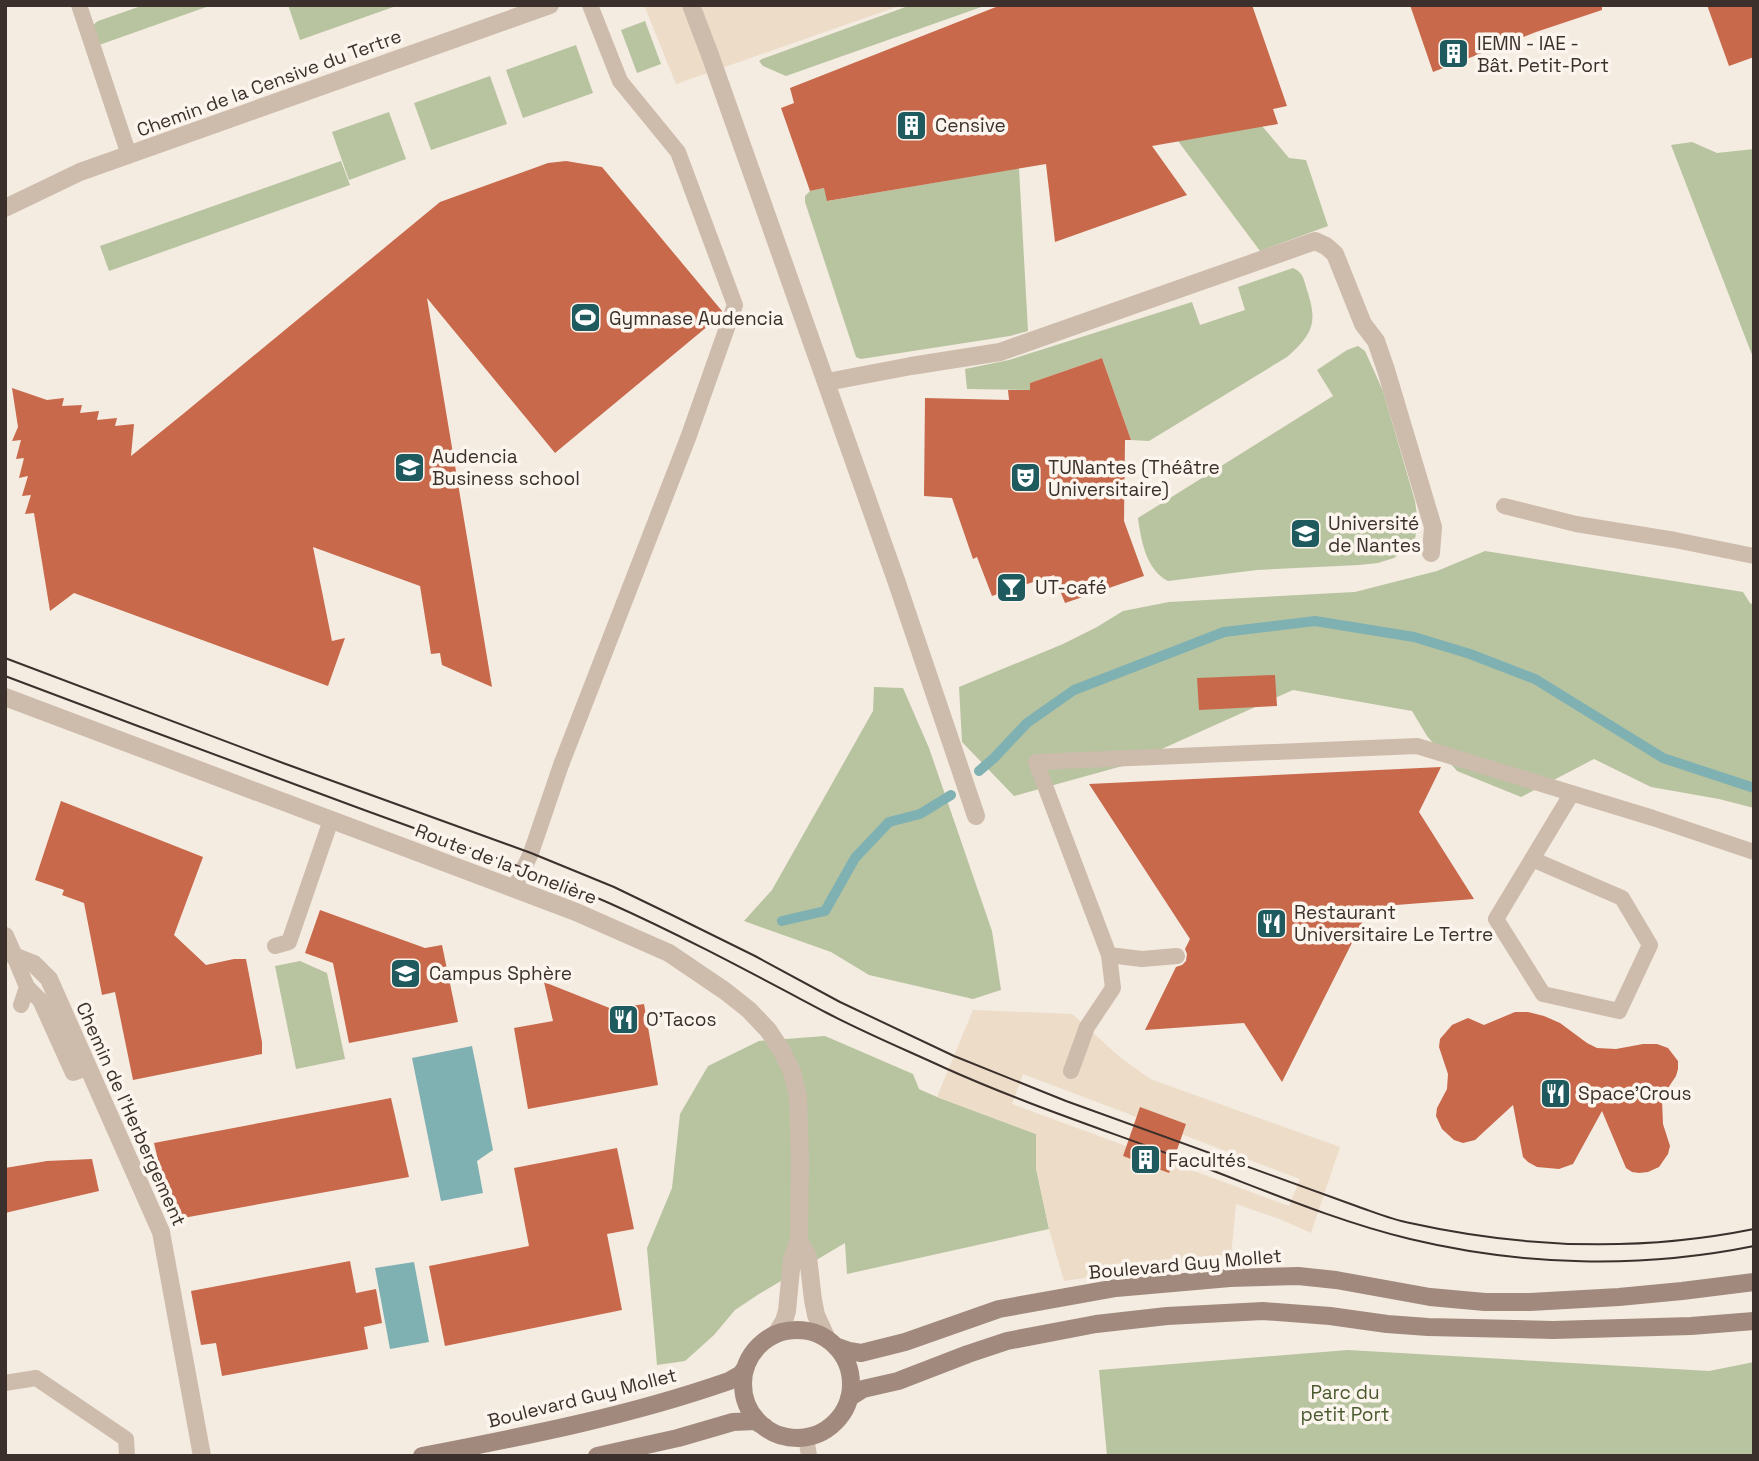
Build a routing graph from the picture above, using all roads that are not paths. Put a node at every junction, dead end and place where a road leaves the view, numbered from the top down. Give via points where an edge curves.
1 (79, 5) edge
2 (550, 5) edge
3 (590, 5) edge
4 (691, 5) edge
5 (129, 155) junction
6 (5, 208) edge
7 (827, 382) junction
8 (1504, 506) dead end
9 (1431, 553) dead end
10 (1754, 556) edge
11 (5, 697) edge
12 (1572, 793) junction
13 (976, 816) dead end
14 (331, 820) junction
15 (1754, 852) edge
16 (1532, 859) junction
17 (514, 889) junction
18 (5, 936) edge
19 (275, 946) dead end
20 (1109, 955) junction
21 (14, 956) junction
22 (1177, 956) dead end
23 (27, 987) junction
24 (21, 1005) dead end
25 (80, 1070) junction
26 (1071, 1071) dead end
27 (799, 1240) junction
28 (1754, 1282) edge
29 (1754, 1321) edge
30 (776, 1334) junction
31 (831, 1342) junction
32 (746, 1367) junction
33 (5, 1382) edge
34 (849, 1398) junction
35 (765, 1427) junction
36 (806, 1437) junction
37 (127, 1456) edge
38 (202, 1456) edge
39 (422, 1456) edge
40 (597, 1456) edge
41 (809, 1456) edge

1 - 5 lane
2 - 5 street, Chemin de la Censive du Tertre
3 - 17 lane via 620,81 678,152 735,305
4 - 7 street
5 - 6 street, Chemin de la Censive du Tertre
7 - 9 street via 1000,352 1315,241 1335,254 1363,324 1376,341 1433,527
7 - 13 street
8 - 10 lane via 1576,524
11 - 14 street, Route de la Jonelière
12 - 15 lane
12 - 16 lane
12 - 20 lane via 1417,746 1036,762
14 - 17 street, Route de la Jonelière
14 - 19 lane via 289,942
16 - 16 lane via 1496,919 1543,994 1619,1011 1650,945 1622,898
17 - 27 street, Route de la Jonelière via 669,953 725,991 768,1030 792,1072 798,1096
18 - 21 street
20 - 22 lane via 1142,959
20 - 26 lane via 1113,988 1087,1027
21 - 23 lane
21 - 25 street, Chemin de l'Herbergement via 34,964 49,979
23 - 24 lane
23 - 25 lane via 40,1000
25 - 38 street, Chemin de l'Herbergement via 162,1232
27 - 30 street, Route de la Jonelière via 792,1259 787,1311
27 - 31 street, Route de la Jonelière via 808,1257 816,1315
28 - 31 main road, Boulevard Guy Mollet via 1619,1297 1485,1302 1298,1276 1217,1279 1116,1288 999,1310 861,1353
29 - 34 main road via 1553,1331 1414,1326 1263,1311 1167,1316 1007,1341 863,1389
30 - 31 main road via 802,1330
30 - 32 main road via 761,1344
31 - 34 main road via 849,1370
32 - 35 main road via 744,1396
32 - 39 main road, Boulevard Guy Mollet via 729,1381 640,1409
33 - 37 lane via 36,1378 126,1439
34 - 36 main road via 833,1424
35 - 36 main road via 784,1436
35 - 40 main road via 755,1421 733,1422
36 - 41 lane

